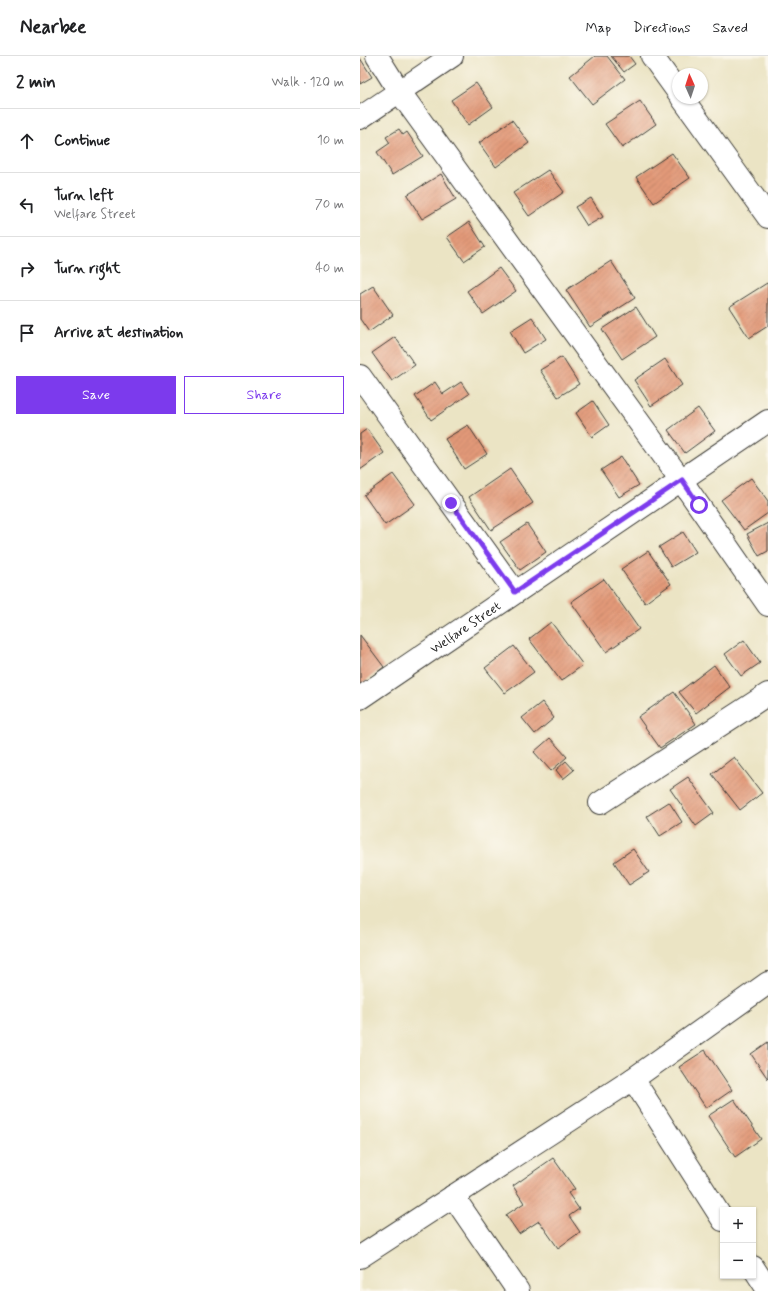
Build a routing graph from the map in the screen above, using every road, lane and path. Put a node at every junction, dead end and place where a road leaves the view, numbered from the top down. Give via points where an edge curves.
1 (377, 56) edge
2 (452, 56) edge
3 (652, 56) edge
4 (672, 84) edge
5 (399, 92) junction
6 (686, 104) edge
7 (360, 118) edge
8 (768, 217) edge
9 (360, 376) edge
10 (768, 421) edge
11 (682, 480) junction
12 (515, 592) junction
13 (768, 605) edge
14 (768, 694) edge
15 (360, 698) edge
16 (600, 803) dead end
17 (768, 983) edge
18 (633, 1079) junction
19 (453, 1196) junction
20 (720, 1215) edge
21 (360, 1257) edge
22 (756, 1272) edge
23 (768, 1290) edge
24 (518, 1291) edge

1 - 5 street
2 - 5 street
3 - 4 street
5 - 7 street
5 - 11 street
6 - 8 street
9 - 12 street
10 - 11 street, Welfare Street
11 - 12 street, Welfare Street
11 - 13 street
12 - 15 street, Welfare Street
14 - 16 street
17 - 18 street
18 - 19 street
18 - 20 street
19 - 21 street
19 - 24 street
22 - 23 street

